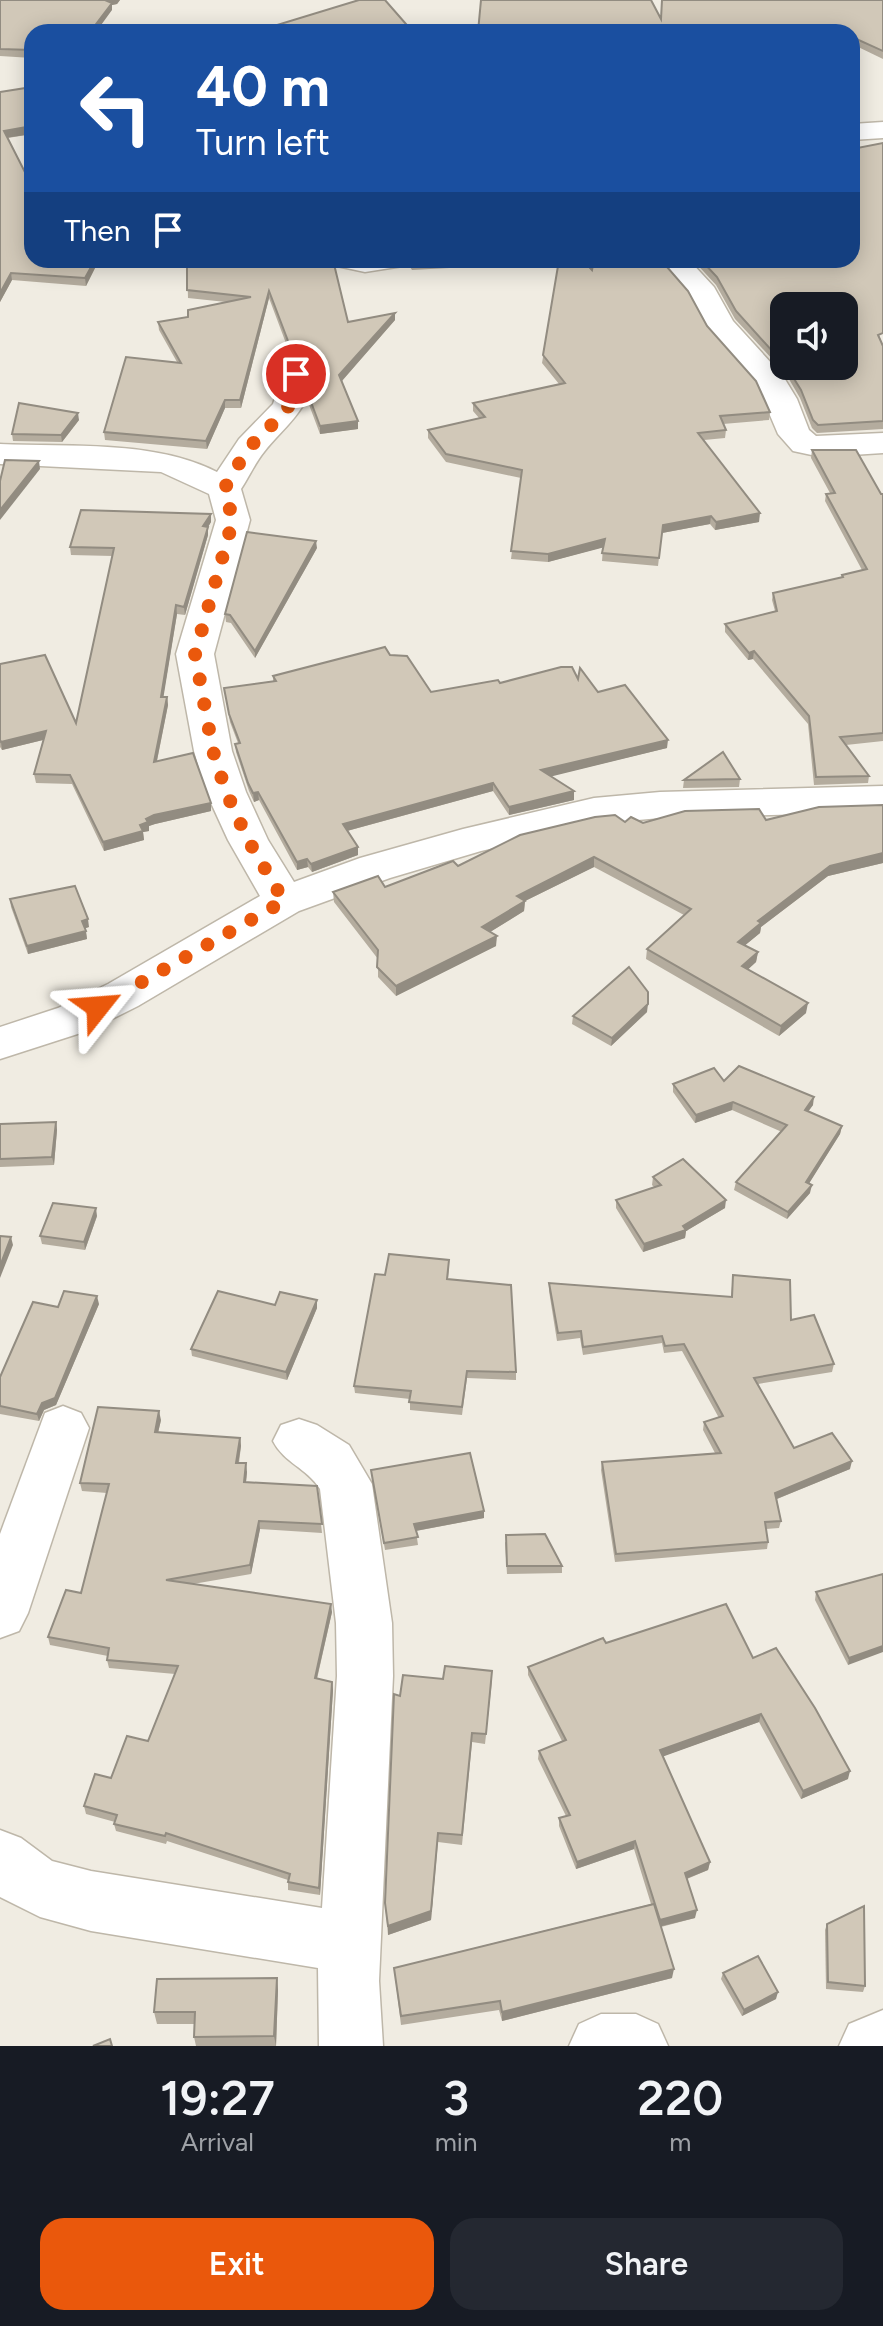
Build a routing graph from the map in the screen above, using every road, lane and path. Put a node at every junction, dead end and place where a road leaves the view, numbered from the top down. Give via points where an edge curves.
1 (883, 130) edge
2 (860, 131) edge
3 (680, 268) edge
4 (296, 374) dead end
5 (883, 443) edge
6 (0, 454) edge
7 (224, 489) junction
8 (883, 799) edge
9 (284, 901) junction
10 (0, 1043) edge
11 (63, 1428) dead end
12 (299, 1441) dead end
13 (0, 1613) edge
14 (0, 1859) edge
15 (350, 1943) junction
16 (883, 2042) edge
17 (351, 2046) edge
18 (601, 2046) edge
19 (636, 2046) edge
20 (871, 2046) edge

1 - 2 street
3 - 5 street via 703,293 720,325 772,383 794,434 805,444
4 - 7 street via 297,392 290,405 251,445
6 - 7 street via 162,462
7 - 9 street via 233,520 195,654 226,792
8 - 9 street via 707,802 594,811 375,868
9 - 10 street via 123,995 74,1019
11 - 13 street
12 - 15 street via 331,1461 346,1484 364,1623
14 - 15 street via 40,1887 91,1901
15 - 17 street
16 - 20 street
18 - 19 street

